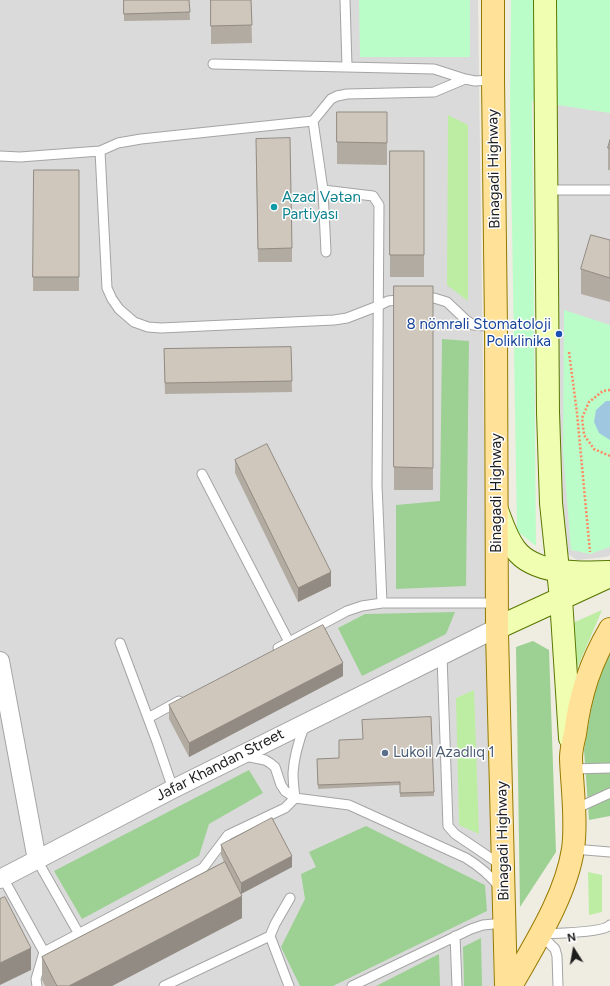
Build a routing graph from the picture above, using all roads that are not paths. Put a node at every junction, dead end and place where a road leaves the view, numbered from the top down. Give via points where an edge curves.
1 (345, 0) edge
2 (493, 0) edge
3 (545, 0) edge
4 (213, 64) dead end
5 (347, 66) junction
6 (465, 79) junction
7 (493, 80) junction
8 (313, 121) junction
9 (100, 151) junction
10 (0, 156) edge
11 (323, 190) junction
12 (547, 190) junction
13 (610, 190) edge
14 (326, 252) dead end
15 (378, 306) junction
16 (496, 326) junction
17 (202, 474) dead end
18 (496, 507) junction
19 (558, 571) junction
20 (603, 573) edge
21 (560, 599) junction
22 (382, 603) junction
23 (497, 603) junction
24 (525, 616) junction
25 (497, 628) junction
26 (610, 629) edge
27 (289, 642) junction
28 (120, 643) dead end
29 (564, 645) junction
30 (268, 654) edge
31 (442, 656) junction
32 (0, 661) edge
33 (190, 695) edge
34 (148, 718) junction
35 (305, 723) junction
36 (241, 755) junction
37 (572, 762) junction
38 (610, 768) edge
39 (173, 789) junction
40 (610, 793) edge
41 (295, 798) junction
42 (573, 810) junction
43 (573, 850) junction
44 (610, 852) edge
45 (37, 860) junction
46 (503, 867) junction
47 (1, 878) edge
48 (504, 894) junction
49 (290, 898) dead end
50 (504, 923) junction
51 (609, 927) edge
52 (79, 934) junction
53 (540, 934) junction
54 (270, 936) junction
55 (455, 936) junction
56 (44, 952) junction
57 (36, 986) edge
58 (164, 986) edge
59 (289, 986) edge
60 (352, 986) edge
61 (456, 986) edge
62 (506, 986) edge
63 (511, 986) edge
64 (558, 986) edge

1 - 5 lane
2 - 7 main road, Binagadi Highway
3 - 12 street
4 - 5 lane
5 - 6 lane via 434,69
6 - 7 lane
6 - 8 lane via 434,92 337,96 331,99
7 - 16 main road, Binagadi Highway
8 - 9 lane via 141,139 118,143
8 - 11 lane
9 - 10 lane
9 - 15 lane via 108,288 112,300 134,322 161,328 334,320 347,318
11 - 14 lane
11 - 15 lane via 374,196 379,204
12 - 13 lane
12 - 19 street via 548,412 551,503
15 - 16 lane via 388,301 434,298 447,302 473,325
15 - 22 lane via 377,485
16 - 18 main road, Binagadi Highway
17 - 27 lane
18 - 19 street via 508,538 522,557 544,568
18 - 23 main road, Binagadi Highway
19 - 20 street
19 - 21 street
20 - 21 street
21 - 24 street
21 - 29 street
22 - 23 lane
22 - 27 lane via 348,611
23 - 25 main road, Binagadi Highway
24 - 25 street
24 - 29 street via 547,620 555,627
25 - 31 street, Jafar Khandan Street
25 - 46 main road, Binagadi Highway
26 - 37 main road via 596,654 582,693
27 - 30 lane
28 - 34 lane
29 - 37 street
31 - 35 street, Jafar Khandan Street
31 - 46 lane via 448,826 455,834
32 - 45 street
33 - 34 lane
34 - 39 lane
35 - 36 street, Jafar Khandan Street
35 - 41 lane via 294,763
36 - 39 street, Jafar Khandan Street
36 - 41 lane via 270,763 275,767 280,785
37 - 38 lane
37 - 42 main road
39 - 45 street, Jafar Khandan Street
40 - 42 lane
41 - 48 lane via 349,805 466,858 479,866
41 - 52 lane via 286,808 228,835 203,868
42 - 43 main road
43 - 44 lane
43 - 53 main road via 558,900
45 - 47 street, Jafar Khandan Street
45 - 52 lane
46 - 48 main road, Binagadi Highway
47 - 56 lane
48 - 50 main road, Binagadi Highway
49 - 54 lane
50 - 55 lane via 482,925
50 - 62 main road, Binagadi Highway
51 - 53 lane via 598,931
52 - 56 lane
53 - 63 main road
53 - 64 lane via 555,949
54 - 58 lane
54 - 59 lane
55 - 60 lane
55 - 61 lane
56 - 57 lane

